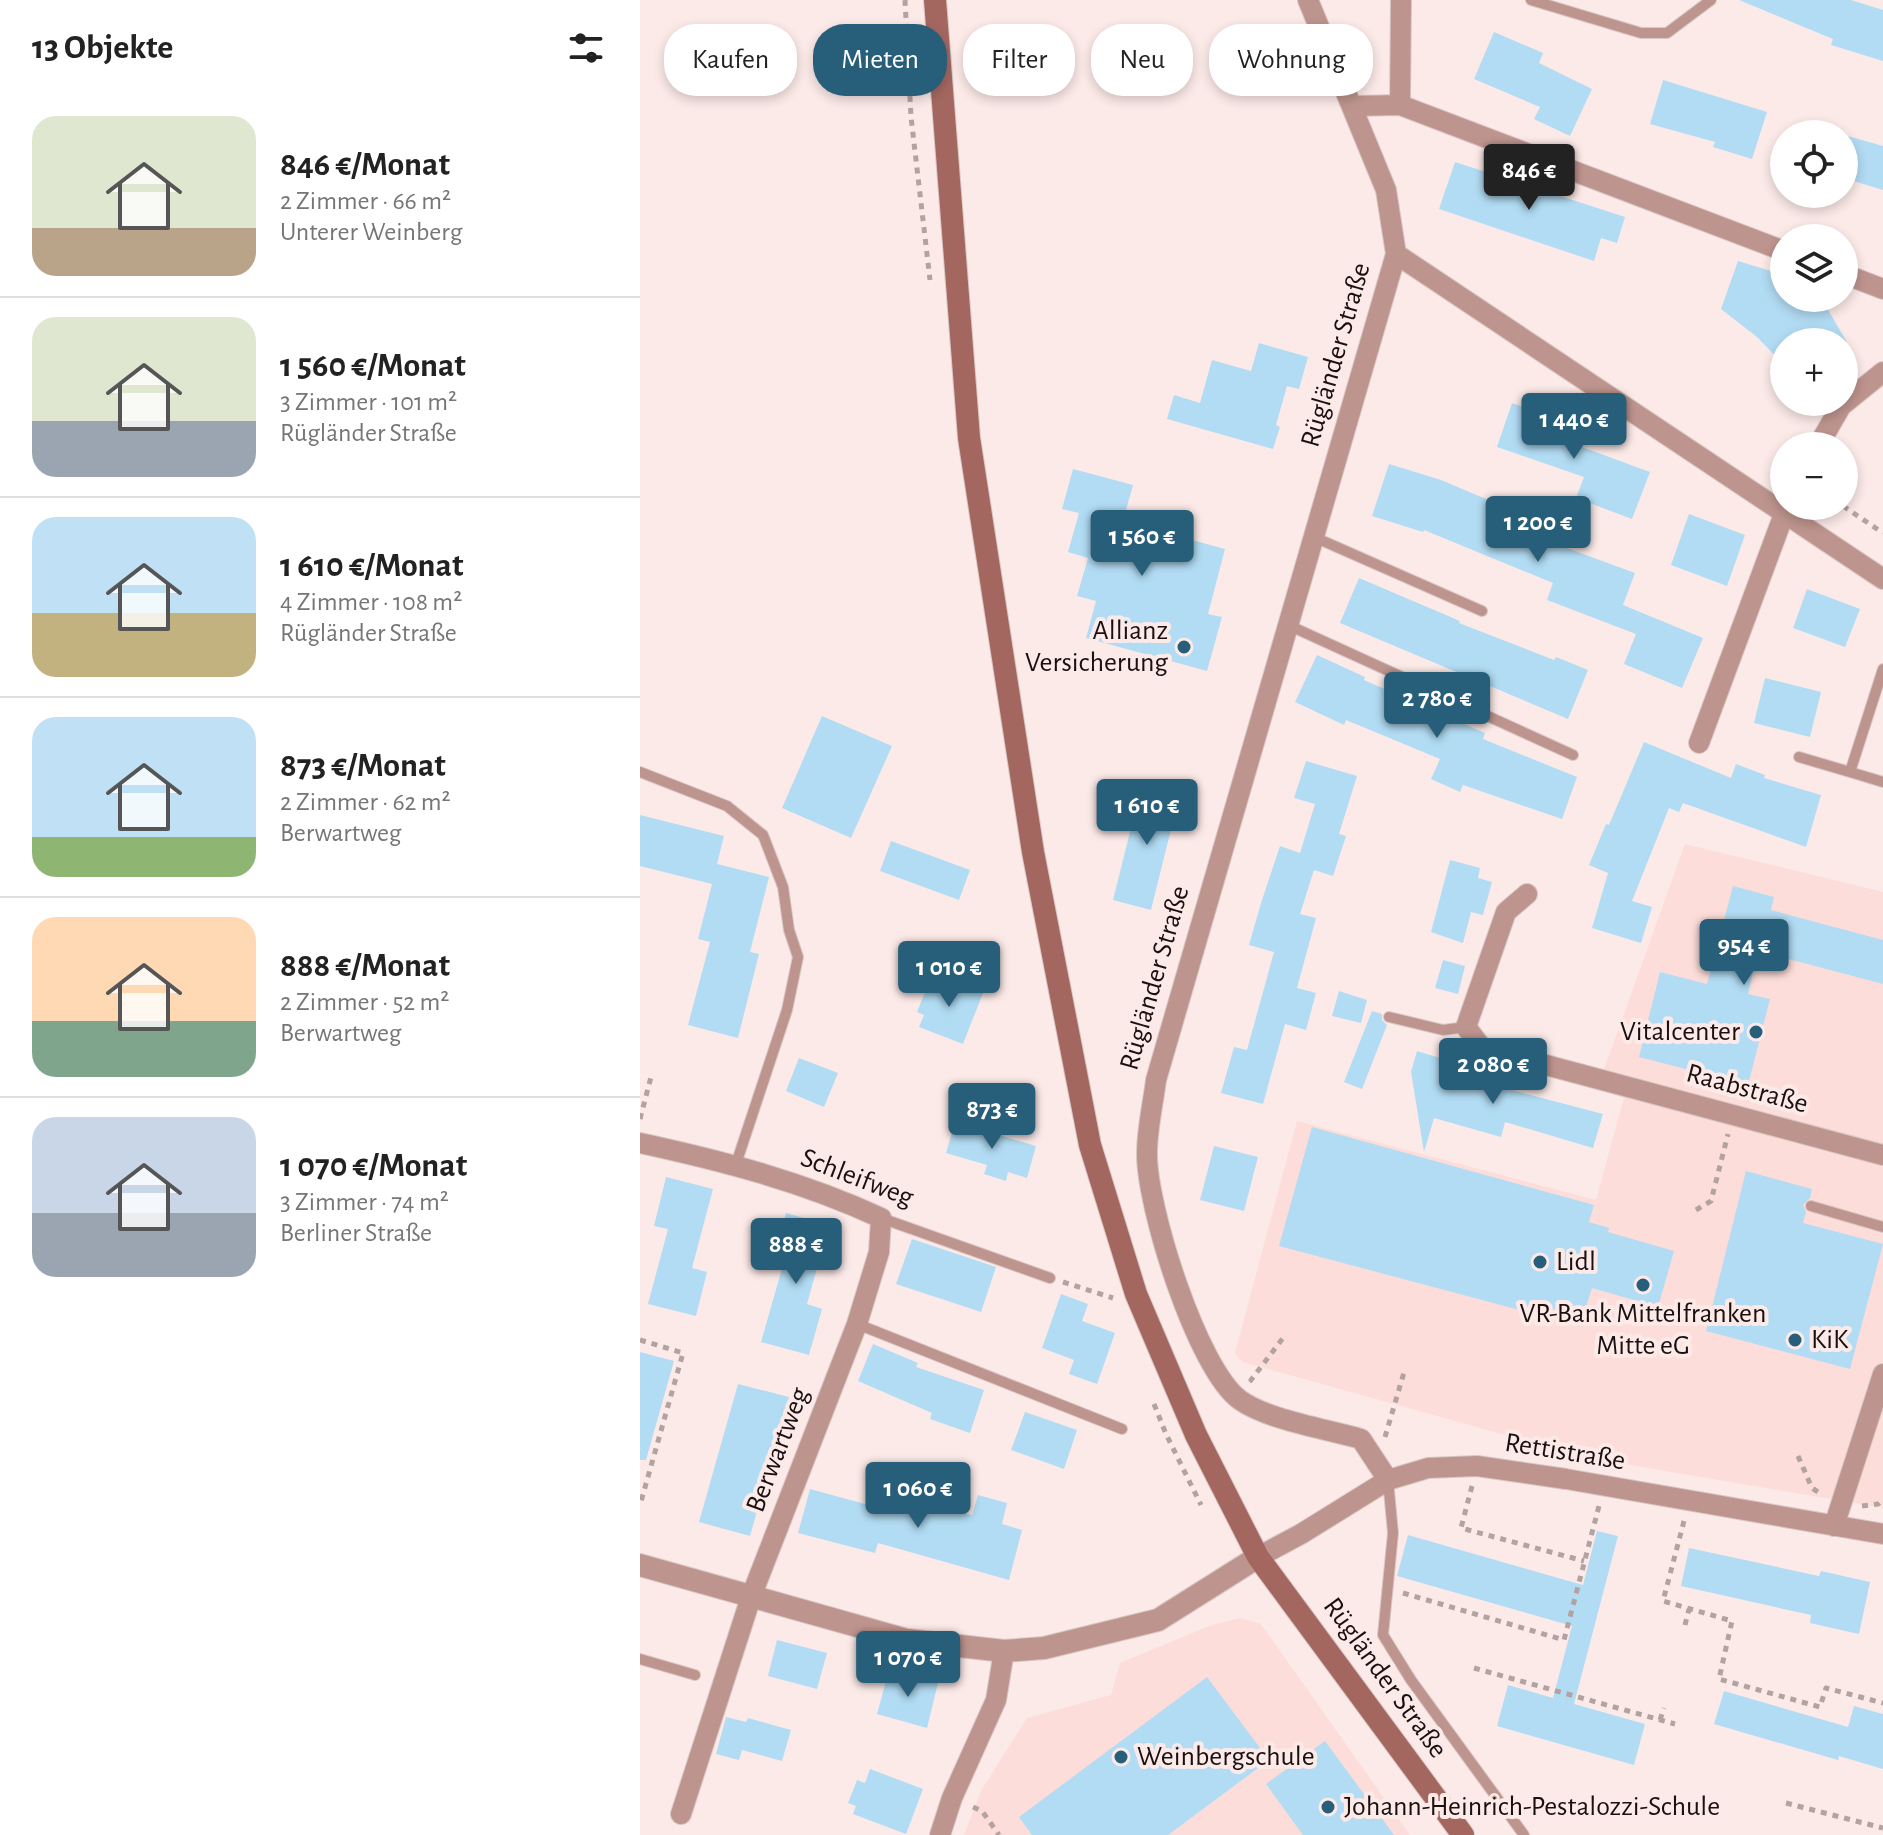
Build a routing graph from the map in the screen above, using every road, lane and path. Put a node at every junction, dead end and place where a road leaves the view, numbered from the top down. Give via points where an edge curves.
1 (935, 0) edge
2 (1308, 0) edge
3 (1401, 0) edge
4 (1531, 0) edge
5 (1711, 0) edge
6 (1400, 105) junction
7 (1353, 106) junction
8 (1770, 246) edge
9 (1396, 254) junction
10 (1858, 279) edge
11 (1883, 289) edge
12 (1883, 372) edge
13 (1826, 432) edge
14 (1770, 499) edge
15 (1858, 516) edge
16 (1781, 520) edge
17 (1800, 520) edge
18 (1883, 533) edge
19 (1314, 537) junction
20 (1883, 579) edge
21 (1482, 611) dead end
22 (1288, 625) junction
23 (1883, 669) edge
24 (1699, 743) dead end
25 (1573, 755) dead end
26 (1799, 757) dead end
27 (640, 772) edge
28 (1850, 772) junction
29 (1883, 782) edge
30 (1527, 894) dead end
31 (1389, 1017) dead end
32 (1466, 1027) junction
33 (651, 1077) dead end
34 (1733, 1115) junction
35 (640, 1119) edge
36 (640, 1143) edge
37 (1883, 1155) edge
38 (736, 1164) junction
39 (1811, 1206) dead end
40 (1696, 1210) dead end
41 (881, 1218) junction
42 (1883, 1227) edge
43 (1050, 1278) joint
44 (1113, 1298) dead end
45 (857, 1324) junction
46 (1283, 1338) dead end
47 (640, 1340) edge
48 (1405, 1369) dead end
49 (1883, 1374) edge
50 (1251, 1380) dead end
51 (1122, 1429) dead end
52 (1385, 1437) dead end
53 (1175, 1453) dead end
54 (1798, 1456) dead end
55 (1166, 1457) dead end
56 (1477, 1466) junction
57 (1388, 1480) junction
58 (1604, 1485) junction
59 (1690, 1501) junction
60 (640, 1505) edge
61 (1837, 1517) junction
62 (1883, 1534) edge
63 (1258, 1557) junction
64 (1584, 1561) junction
65 (640, 1565) edge
66 (1386, 1589) junction
67 (751, 1597) junction
68 (1689, 1609) junction
69 (1685, 1625) dead end
70 (1004, 1651) junction
71 (640, 1659) edge
72 (1474, 1668) dead end
73 (695, 1675) dead end
74 (1883, 1703) edge
75 (1664, 1708) dead end
76 (1660, 1720) junction
77 (1675, 1724) dead end
78 (952, 1798) junction
79 (1786, 1803) dead end
80 (681, 1814) dead end
81 (1883, 1828) edge
82 (940, 1835) edge
83 (999, 1835) edge
84 (1463, 1835) edge
85 (1524, 1835) edge

1 - 63 main road, Rügländer Straße via 969,438 1033,852 1090,1145 1136,1294 1196,1435
2 - 7 street
3 - 6 street
4 - 5 lane via 1641,33 1667,33
6 - 7 street
6 - 8 street
7 - 9 street via 1386,190
9 - 14 street
9 - 19 street, Rügländer Straße
10 - 11 street
12 - 13 street via 1841,406
15 - 18 path
16 - 24 street
17 - 20 street
19 - 21 lane
19 - 22 street, Rügländer Straße
22 - 25 lane
22 - 57 street, Rügländer Straße via 1156,1080 1146,1154 1158,1223 1181,1299 1219,1379 1255,1409 1361,1439
23 - 28 lane
26 - 28 lane
27 - 38 lane via 727,806 763,835 783,887 798,957 787,1010
28 - 29 lane
30 - 32 street via 1506,912
31 - 32 lane via 1443,1030
32 - 34 street, Raabstraße via 1482,1048
33 - 35 path
34 - 37 street, Raabstraße
34 - 40 path via 1711,1201
36 - 38 street, Schleifweg
38 - 41 street, Schleifweg
39 - 42 lane
41 - 43 lane, Schleifweg
41 - 45 street, Berwartweg via 879,1252
43 - 44 path
45 - 51 lane
45 - 67 street, Berwartweg
46 - 50 path
47 - 60 path via 683,1353
48 - 52 path
49 - 61 street
53 - 55 path
54 - 61 path via 1812,1488
56 - 57 street, Rettistraße via 1428,1468
56 - 58 street, Rettistraße
56 - 64 path via 1461,1528
57 - 63 street, Rettistraße
57 - 66 lane via 1393,1533
58 - 59 street, Rettistraße
58 - 64 path
59 - 61 street, Rettistraße
59 - 68 path via 1663,1601
61 - 62 street, Rettistraße
63 - 70 street via 1158,1620 1044,1648
63 - 84 main road, Rügländer Straße
64 - 66 path via 1564,1640
65 - 67 street
66 - 85 lane via 1383,1635
67 - 70 street via 907,1640
67 - 80 street, Berwartweg
68 - 69 path
68 - 74 path via 1732,1621 1719,1679 1820,1707 1826,1688
70 - 78 street via 996,1700
71 - 73 lane
72 - 76 path
75 - 76 path
76 - 77 path
78 - 82 street
78 - 83 path via 982,1811
79 - 81 path

